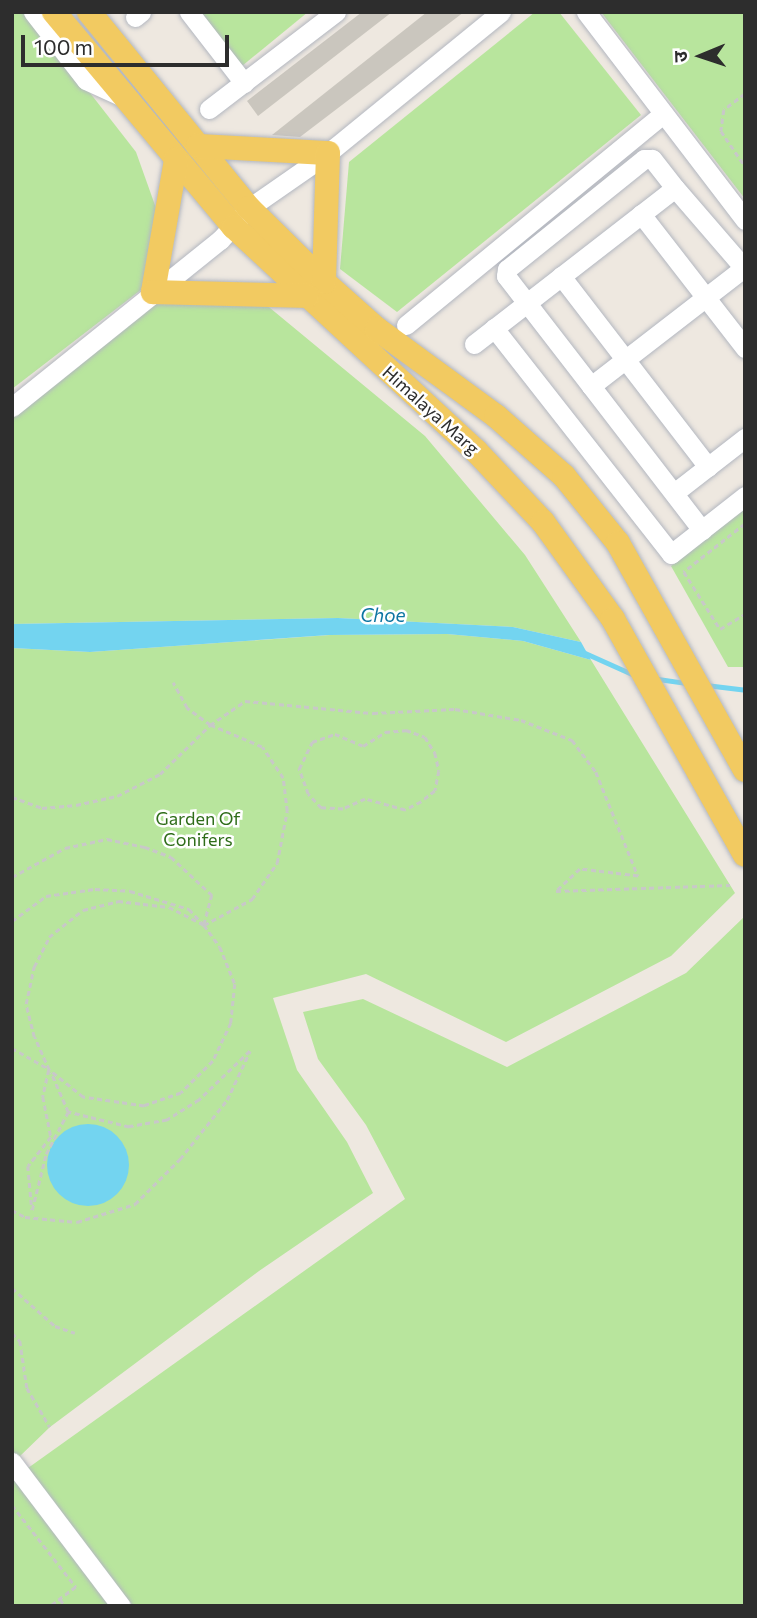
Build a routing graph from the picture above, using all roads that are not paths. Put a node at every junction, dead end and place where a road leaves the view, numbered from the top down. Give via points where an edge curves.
1 (33, 12) edge
2 (54, 12) edge
3 (89, 12) edge
4 (189, 12) edge
5 (501, 12) edge
6 (586, 12) edge
7 (328, 15) edge
8 (244, 83) junction
9 (124, 97) junction
10 (209, 109) dead end
11 (663, 114) junction
12 (198, 146) junction
13 (328, 153) junction
14 (176, 160) junction
15 (675, 188) junction
16 (641, 214) junction
17 (241, 217) junction
18 (745, 220) edge
19 (745, 268) edge
20 (561, 276) junction
21 (315, 289) junction
22 (153, 292) junction
23 (705, 297) junction
24 (527, 303) junction
25 (406, 325) dead end
26 (494, 328) junction
27 (474, 344) dead end
28 (745, 348) edge
29 (625, 359) junction
30 (591, 386) junction
31 (12, 407) edge
32 (745, 438) edge
33 (708, 467) junction
34 (674, 494) junction
35 (745, 496) edge
36 (702, 530) junction
37 (739, 759) edge
38 (745, 855) edge
39 (12, 1462) edge
40 (121, 1606) edge

1 - 9 street via 86,80
2 - 9 main road, Himalaya Marg
3 - 12 main road, Himalaya Marg
4 - 8 street
5 - 13 street
6 - 11 street
7 - 8 street
8 - 10 street
9 - 14 main road, Himalaya Marg
11 - 18 street
11 - 25 street
12 - 13 main road
12 - 17 main road, Himalaya Marg
13 - 17 street
13 - 21 main road
14 - 17 main road, Himalaya Marg
14 - 22 main road
15 - 16 street
15 - 19 street
15 - 24 street via 652,159 639,161 508,265 506,276
16 - 20 street
16 - 23 street
17 - 21 main road, Himalaya Marg
17 - 22 street
19 - 23 street
20 - 24 street
20 - 29 street
21 - 22 main road
21 - 37 main road, Himalaya Marg via 496,416 564,476 618,544
21 - 38 main road, Himalaya Marg via 543,522 613,619
22 - 31 street
23 - 28 street
23 - 29 street
24 - 26 street
24 - 30 street
26 - 27 street
26 - 36 street via 671,554
29 - 30 street
29 - 33 street
30 - 34 street
32 - 33 street
33 - 34 street
34 - 36 street
35 - 36 street
39 - 40 street

